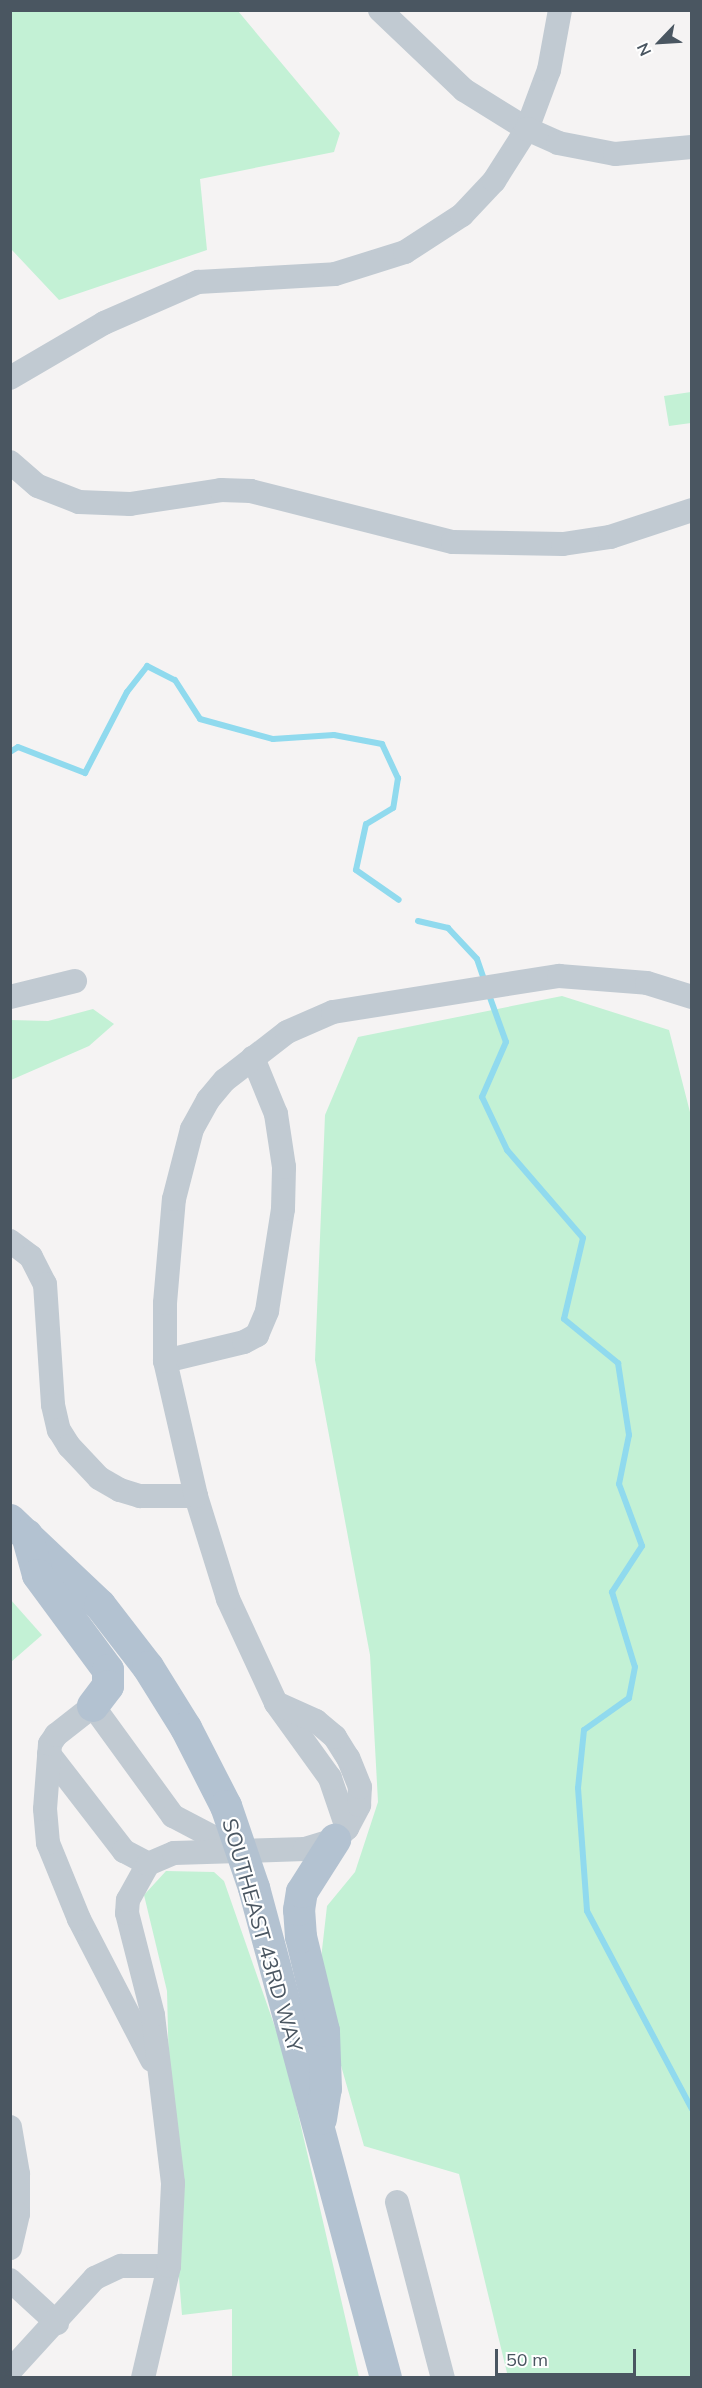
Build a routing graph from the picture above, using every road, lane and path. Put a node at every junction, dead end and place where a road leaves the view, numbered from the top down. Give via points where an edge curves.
1 (380, 10) edge
2 (560, 10) edge
3 (527, 129) junction
4 (692, 147) edge
5 (10, 378) edge
6 (10, 462) edge
7 (692, 510) edge
8 (75, 981) dead end
9 (10, 997) edge
10 (692, 997) edge
11 (253, 1058) junction
12 (10, 1240) edge
13 (165, 1361) junction
14 (196, 1496) junction
15 (19, 1528) edge
16 (93, 1706) junction
17 (49, 1754) junction
18 (172, 1816) junction
19 (341, 1834) junction
20 (243, 1852) junction
21 (174, 1853) junction
22 (148, 1864) junction
23 (158, 2073) junction
24 (10, 2127) edge
25 (319, 2129) junction
26 (397, 2202) dead end
27 (10, 2248) edge
28 (169, 2266) junction
29 (10, 2280) edge
30 (57, 2323) junction
31 (10, 2370) edge
32 (143, 2378) edge
33 (386, 2378) edge
34 (443, 2378) edge

1 - 3 street via 464,90
2 - 3 street via 549,70
3 - 4 street via 558,143 615,154
3 - 5 street via 494,181 462,215 405,252 335,274 198,282 104,323
6 - 7 street via 38,486 79,502 130,504 221,490 251,490 453,542 564,544 610,537
8 - 9 street
10 - 11 street via 647,983 558,976 353,1008 313,1018
11 - 13 street via 208,1100 182,1159 169,1251
11 - 13 street via 276,1114 284,1167 283,1209 267,1311 256,1335 244,1342
12 - 14 street via 31,1257 45,1284 53,1405 59,1430 69,1446 84,1465 120,1490 140,1496
13 - 14 street
14 - 19 street via 231,1609 276,1703 316,1721 335,1737 348,1758 360,1787 359,1806
15 - 16 main road via 38,1575 108,1670 108,1686
15 - 20 main road, SOUTHEAST 43RD WAY via 100,1605 148,1667 206,1765
16 - 17 street via 56,1735
16 - 18 street
17 - 22 street via 124,1851
17 - 23 street via 45,1830 53,1860
18 - 20 street
18 - 21 street
19 - 20 street via 305,1848
19 - 25 main road via 307,1883 299,1910 301,1938 324,2031 327,2062
20 - 21 street
20 - 25 main road, SOUTHEAST 43RD WAY
21 - 22 street
22 - 23 street via 137,1880 127,1913 153,2015
23 - 28 street via 173,2183
24 - 27 street via 18,2174 18,2214
25 - 33 main road, SOUTHEAST 43RD WAY
26 - 34 street
28 - 30 street via 137,2263 108,2270 95,2278
28 - 32 street
29 - 30 street
30 - 31 street

